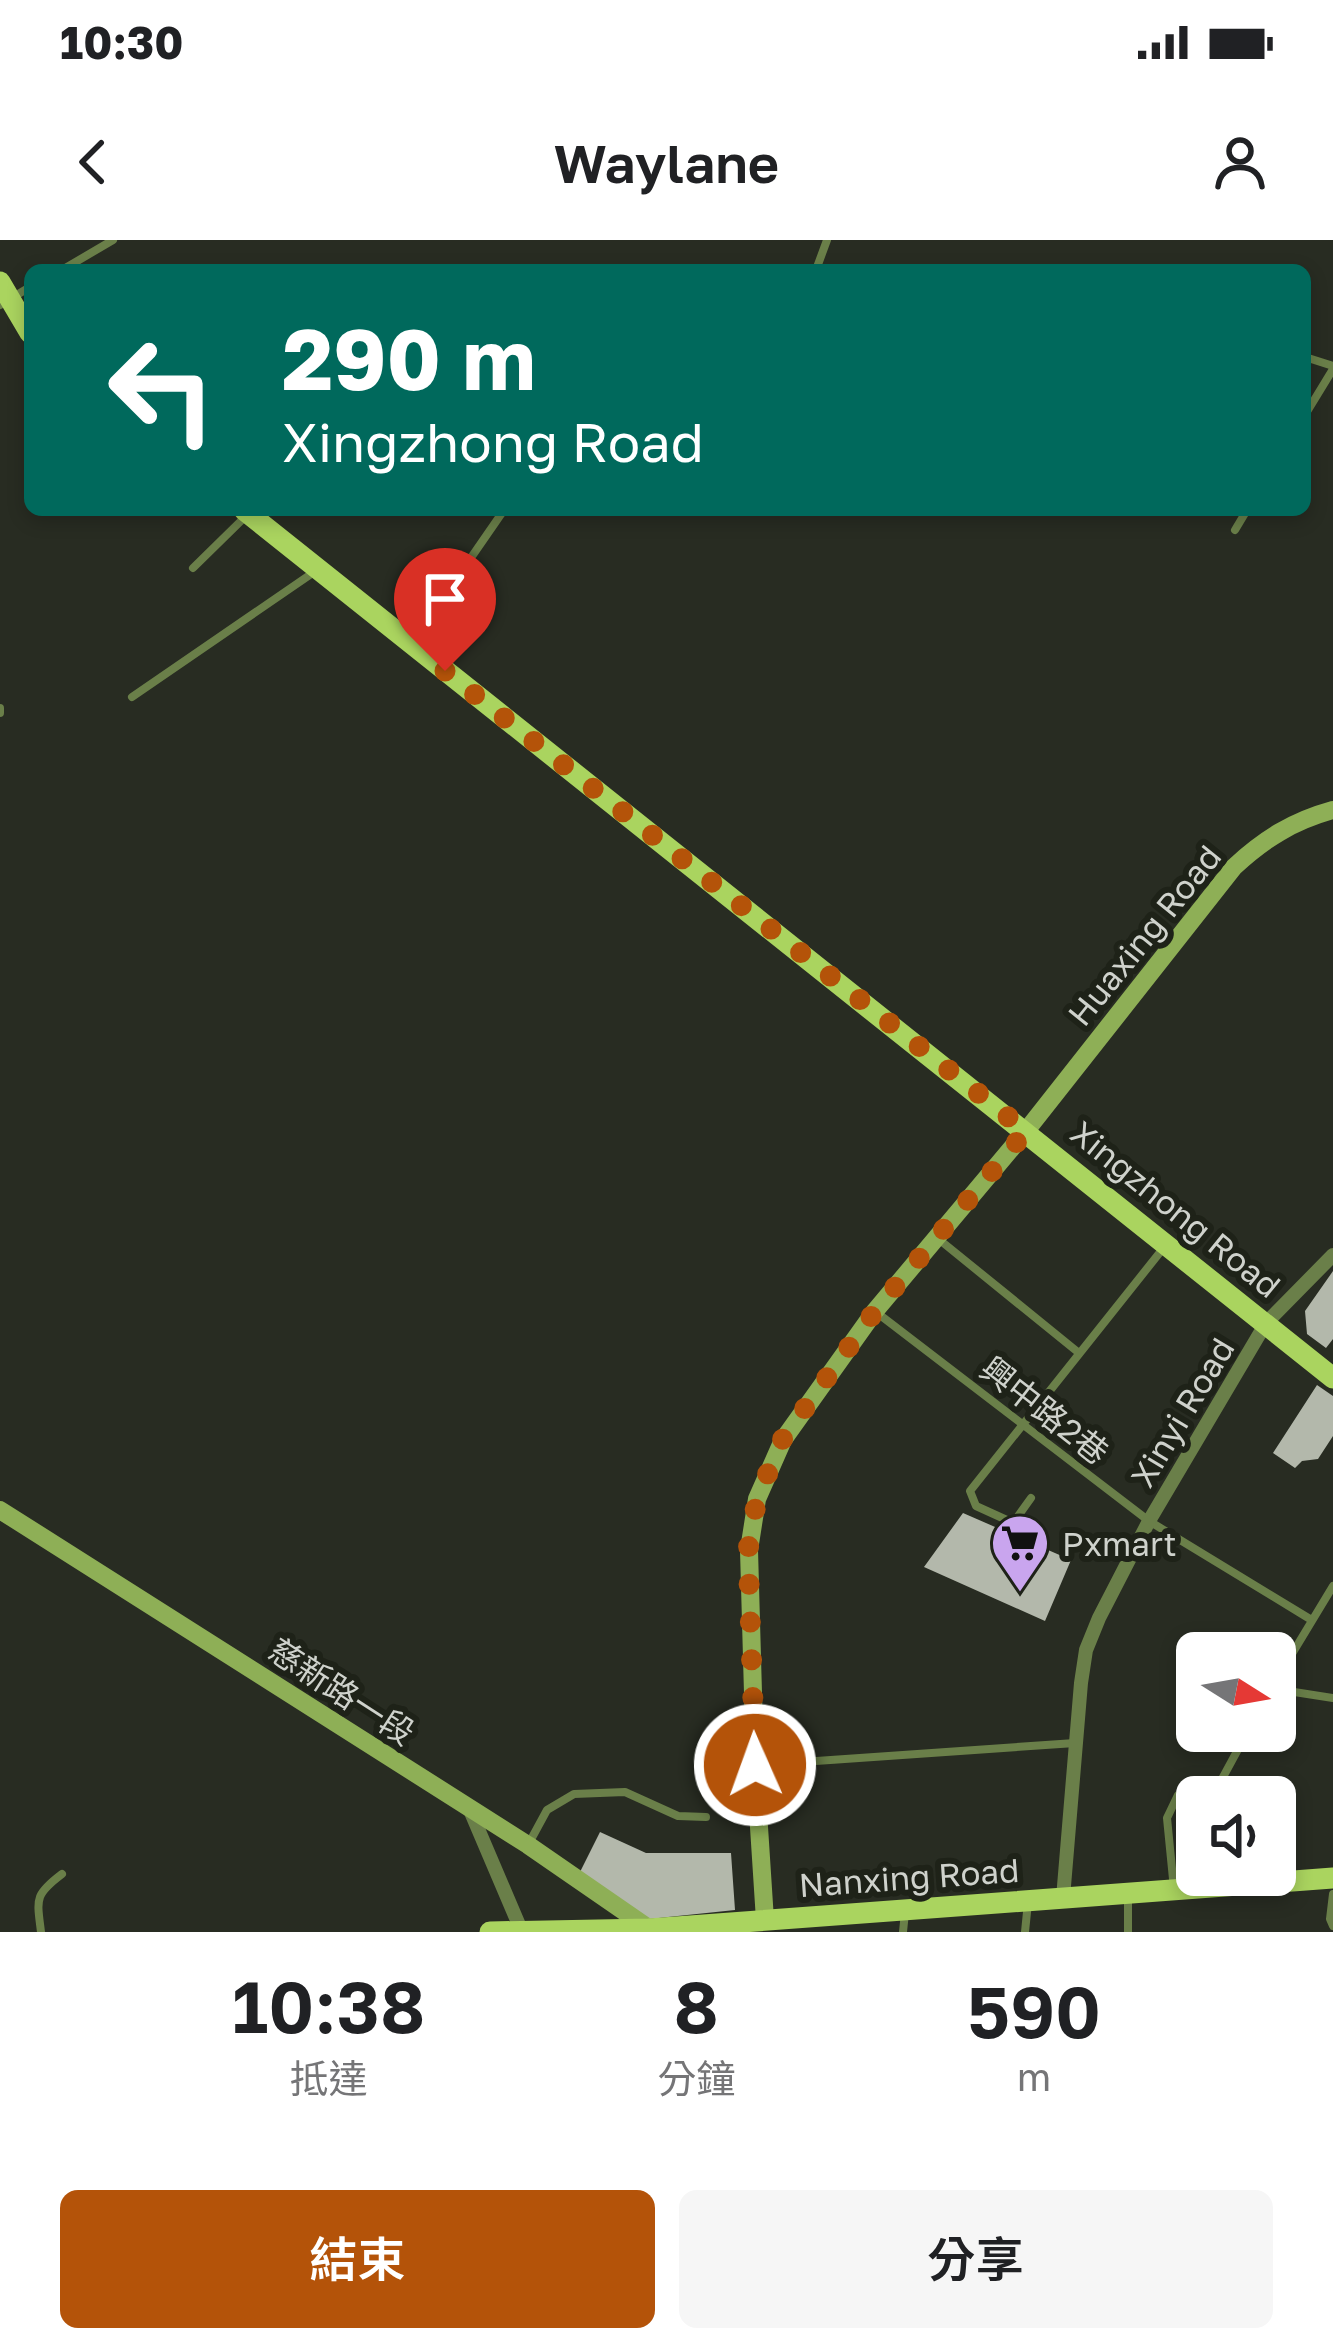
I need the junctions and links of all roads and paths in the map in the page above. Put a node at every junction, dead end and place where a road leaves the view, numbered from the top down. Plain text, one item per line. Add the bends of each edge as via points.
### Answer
1 (112, 240) edge
2 (72, 264) edge
3 (2, 295) edge
4 (24, 326) edge
5 (1333, 367) edge
6 (1311, 405) edge
7 (242, 516) edge
8 (251, 516) edge
9 (500, 516) edge
10 (1243, 516) edge
11 (1235, 530) dead end
12 (193, 568) dead end
13 (318, 569) junction
14 (411, 644) junction
15 (132, 697) dead end
16 (1333, 810) edge
17 (1026, 1131) junction
18 (935, 1236) junction
19 (1166, 1245) junction
20 (1333, 1255) edge
21 (875, 1311) junction
22 (1266, 1323) junction
23 (1079, 1353) junction
24 (1333, 1378) edge
25 (1024, 1422) junction
26 (1031, 1498) dead end
27 (0, 1510) edge
28 (1149, 1521) junction
29 (1333, 1586) edge
30 (1310, 1619) junction
31 (1296, 1646) edge
32 (1296, 1690) edge
33 (1333, 1698) edge
34 (1075, 1743) junction
35 (1237, 1752) edge
36 (755, 1765) junction
37 (470, 1810) junction
38 (706, 1817) dead end
39 (528, 1845) junction
40 (62, 1874) dead end
41 (1333, 1878) edge
42 (1129, 1890) junction
43 (1174, 1890) junction
44 (1333, 1894) edge
45 (1063, 1898) junction
46 (1028, 1901) junction
47 (904, 1921) edge
48 (766, 1926) edge
49 (1333, 1926) edge
50 (521, 1931) edge
51 (650, 1931) edge
52 (41, 1932) edge
53 (490, 1932) edge
54 (1025, 1932) edge
55 (1128, 1932) edge

1 - 2 lane
3 - 4 main road
5 - 6 lane
7 - 12 lane
8 - 13 main road, Xingzhong Road
9 - 14 lane
10 - 11 lane
13 - 14 main road, Xingzhong Road
13 - 15 lane
14 - 17 main road, Xingzhong Road
16 - 17 main road, Huaxing Road via 1265,838 1234,867
17 - 18 main road, Huaxing Road
17 - 19 main road, Xingzhong Road
18 - 21 main road, Huaxing Road
18 - 23 lane
19 - 22 main road, Xingzhong Road
19 - 23 lane
20 - 22 street, Xinyi Road
21 - 25 lane, 興中路2巷
21 - 36 main road, Huaxing Road via 782,1440 757,1499 748,1550
22 - 24 main road, Xingzhong Road
22 - 28 street, Xinyi Road
23 - 25 lane
25 - 26 lane via 970,1491 976,1506 1009,1521
25 - 28 lane, 興中路2巷
27 - 37 main road, 慈新路一段
28 - 30 lane, 興中路2巷
28 - 34 street, Xinyi Road via 1086,1650
29 - 30 lane
30 - 31 lane
32 - 33 lane
34 - 36 lane
34 - 45 street, Xinyi Road
35 - 43 lane via 1216,1790 1178,1795 1167,1818
36 - 48 main road, Huaxing Road
37 - 39 main road, 慈新路一段
37 - 50 street
38 - 39 lane via 678,1816 625,1792 574,1794 547,1810
39 - 51 main road, 慈新路一段
40 - 52 lane via 40,1891
41 - 43 main road, Nanxing Road
42 - 43 main road, Nanxing Road
42 - 45 main road, Nanxing Road
42 - 55 lane
44 - 49 lane
45 - 46 main road, Nanxing Road
46 - 47 main road, Nanxing Road
46 - 54 lane
47 - 48 main road, Nanxing Road
48 - 51 main road, Nanxing Road
50 - 51 main road, Nanxing Road
50 - 53 main road, Nanxing Road

